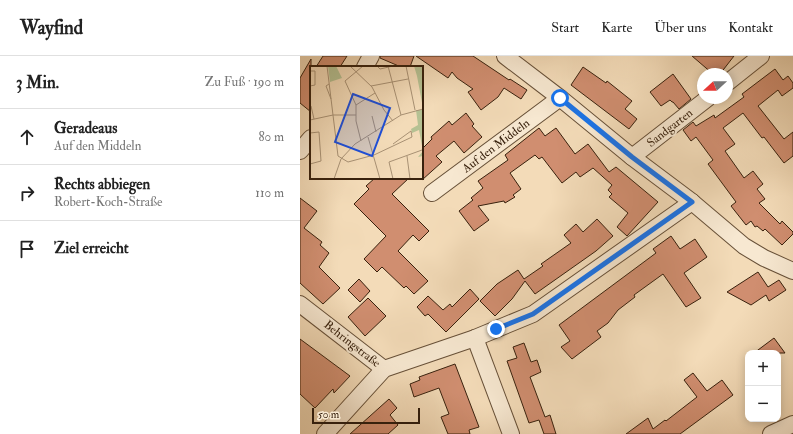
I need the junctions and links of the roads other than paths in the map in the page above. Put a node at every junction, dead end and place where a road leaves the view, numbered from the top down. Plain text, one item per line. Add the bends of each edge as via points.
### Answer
1 (371, 56) edge
2 (505, 56) edge
3 (761, 56) edge
4 (366, 66) edge
5 (733, 78) edge
6 (560, 98) junction
7 (700, 104) edge
8 (310, 139) edge
9 (300, 151) edge
10 (632, 157) junction
11 (432, 193) dead end
12 (692, 202) junction
13 (793, 271) edge
14 (300, 304) edge
15 (475, 338) junction
16 (384, 369) junction
17 (793, 424) edge
18 (325, 434) edge
19 (511, 434) edge
20 (771, 434) edge

1 - 4 street
2 - 6 street
3 - 5 street
6 - 10 street
6 - 11 street, Auf den Middeln
7 - 10 street, Sandgarten
8 - 9 street
10 - 12 street
12 - 13 street via 744,246
12 - 15 street via 533,314
14 - 16 street, Behringstraße
15 - 16 street
15 - 19 street
16 - 18 street
17 - 20 street

